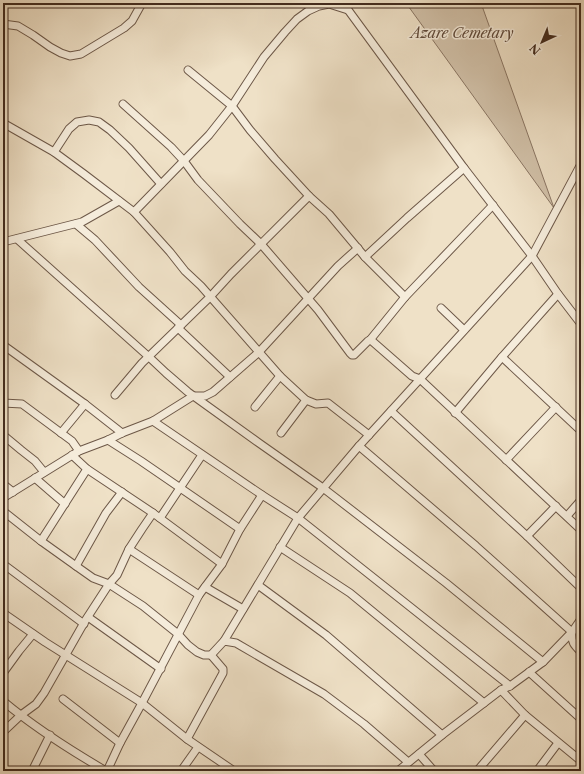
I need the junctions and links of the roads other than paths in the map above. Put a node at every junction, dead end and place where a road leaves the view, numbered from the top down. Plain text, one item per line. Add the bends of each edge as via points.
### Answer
1 (142, 3) edge
2 (343, 3) edge
3 (328, 4) edge
4 (348, 10) junction
5 (3, 24) edge
6 (188, 70) dead end
7 (123, 104) dead end
8 (232, 106) junction
9 (3, 123) edge
10 (54, 152) junction
11 (184, 161) junction
12 (581, 164) edge
13 (464, 168) junction
14 (161, 184) junction
15 (308, 196) junction
16 (119, 201) junction
17 (493, 205) junction
18 (134, 212) junction
19 (76, 224) junction
20 (16, 239) junction
21 (3, 242) edge
22 (261, 244) junction
23 (358, 248) junction
24 (532, 256) junction
25 (365, 257) junction
26 (558, 294) junction
27 (210, 297) junction
28 (405, 297) junction
29 (308, 298) junction
30 (441, 308) dead end
31 (581, 324) edge
32 (179, 326) junction
33 (464, 330) junction
34 (370, 340) junction
35 (3, 345) edge
36 (259, 352) junction
37 (149, 357) junction
38 (502, 357) junction
39 (280, 376) junction
40 (230, 377) junction
41 (420, 379) junction
42 (115, 394) dead end
43 (193, 396) junction
44 (306, 400) junction
45 (3, 403) edge
46 (85, 404) junction
47 (255, 407) dead end
48 (556, 407) junction
49 (391, 411) junction
50 (455, 413) junction
51 (153, 421) junction
52 (581, 430) edge
53 (61, 433) junction
54 (122, 433) junction
55 (281, 433) dead end
56 (3, 435) edge
57 (369, 435) junction
58 (108, 440) junction
59 (359, 446) junction
60 (79, 451) junction
61 (202, 454) junction
62 (72, 455) junction
63 (506, 460) junction
64 (87, 468) junction
65 (44, 472) junction
66 (35, 478) junction
67 (3, 484) edge
68 (180, 488) junction
69 (323, 488) junction
70 (13, 492) junction
71 (122, 492) junction
72 (262, 495) junction
73 (3, 498) edge
74 (581, 500) edge
75 (65, 504) junction
76 (556, 506) junction
77 (3, 511) edge
78 (154, 513) junction
79 (567, 516) junction
80 (160, 518) junction
81 (298, 518) junction
82 (240, 529) junction
83 (581, 530) edge
84 (527, 536) junction
85 (41, 541) junction
86 (280, 547) junction
87 (129, 549) junction
88 (3, 564) edge
89 (222, 564) junction
90 (76, 566) junction
91 (109, 584) junction
92 (258, 585) junction
93 (205, 587) junction
94 (581, 588) edge
95 (199, 595) junction
96 (243, 609) junction
97 (3, 613) edge
98 (88, 617) junction
99 (581, 619) edge
100 (84, 624) junction
101 (576, 630) edge
102 (33, 634) junction
103 (178, 634) junction
104 (224, 641) junction
105 (581, 652) edge
106 (211, 654) junction
107 (66, 655) junction
108 (543, 662) junction
109 (160, 669) junction
110 (529, 672) junction
111 (3, 673) edge
112 (510, 686) junction
113 (501, 690) junction
114 (63, 699) dead end
115 (3, 701) edge
116 (142, 703) junction
117 (484, 703) junction
118 (20, 715) junction
119 (525, 715) junction
120 (581, 719) edge
121 (3, 732) edge
122 (50, 735) junction
123 (442, 735) junction
124 (187, 740) junction
125 (558, 742) junction
126 (120, 743) junction
127 (198, 747) junction
128 (419, 754) junction
129 (581, 761) edge
130 (408, 762) junction
131 (32, 771) edge
132 (107, 771) edge
133 (181, 771) edge
134 (234, 771) edge
135 (398, 771) edge
136 (434, 771) edge
137 (477, 771) edge
138 (537, 771) edge

1 - 5 street via 132,21 124,28 81,54 70,56 50,47 18,26
2 - 4 street
3 - 4 street
3 - 8 street via 308,11 289,28 264,57
4 - 13 street
6 - 8 street
7 - 11 street
8 - 11 street
8 - 15 street
9 - 10 street
10 - 14 street via 68,129 77,122 99,122 129,148
10 - 16 street
11 - 14 street
11 - 22 street via 203,185
12 - 24 street
13 - 17 street
13 - 25 street
14 - 18 street
15 - 22 street
15 - 23 street via 329,214
16 - 18 street
16 - 19 street
17 - 24 street
17 - 28 street
18 - 27 street
19 - 20 street
19 - 32 street via 95,240
20 - 21 street
20 - 37 street
22 - 27 street
22 - 29 street
23 - 25 street
23 - 29 street
24 - 26 street
24 - 33 street
25 - 28 street
26 - 31 street
26 - 38 street
27 - 32 street
27 - 36 street
28 - 34 street
29 - 34 street via 352,355
29 - 36 street
30 - 33 street
32 - 37 street
32 - 40 street
33 - 41 street
34 - 41 street via 412,376
35 - 46 street
36 - 39 street
36 - 40 street
37 - 42 street
37 - 43 street
38 - 48 street
38 - 50 street
39 - 44 street
39 - 47 street
40 - 43 street via 213,392 205,396
41 - 49 street
41 - 50 street
43 - 51 street
43 - 69 street
44 - 55 street
44 - 57 street via 316,404 328,403
45 - 53 street via 22,404
46 - 53 street
46 - 54 street
48 - 52 street
48 - 63 street
49 - 57 street
49 - 84 street
50 - 63 street
51 - 54 street
51 - 61 street
53 - 60 street via 72,441
54 - 58 street
56 - 65 street via 35,461
57 - 59 street
58 - 60 street
58 - 68 street
59 - 69 street
59 - 101 street
60 - 62 street
61 - 68 street
61 - 72 street
62 - 64 street
62 - 65 street
63 - 76 street
64 - 71 street
64 - 75 street
65 - 66 street
66 - 70 street
66 - 75 street
67 - 70 street
68 - 80 street
68 - 82 street
69 - 81 street
69 - 108 street
70 - 73 street
71 - 78 street
71 - 90 street via 106,513
72 - 81 street
72 - 82 street
74 - 79 street
75 - 85 street
76 - 79 street
76 - 84 street
77 - 85 street
78 - 80 street
78 - 87 street
79 - 83 street
80 - 89 street
81 - 86 street
81 - 112 street
82 - 89 street
84 - 94 street
85 - 90 street
86 - 92 street
86 - 117 street via 350,593
87 - 91 street via 117,575
87 - 95 street
88 - 100 street
89 - 93 street
90 - 91 street
91 - 98 street
91 - 103 street via 143,606
92 - 96 street
92 - 123 street via 326,635
93 - 95 street
93 - 96 street
95 - 103 street
96 - 104 street
97 - 102 street
98 - 100 street
98 - 109 street
99 - 101 street
100 - 107 street
101 - 105 street via 572,639
101 - 108 street
102 - 107 street
102 - 111 street
103 - 106 street via 197,652
103 - 109 street
104 - 106 street
104 - 130 street via 236,643 324,694
106 - 124 street via 224,673
107 - 116 street
107 - 118 street via 36,704
108 - 110 street
109 - 116 street
110 - 112 street
110 - 120 street
112 - 113 street
113 - 117 street
113 - 119 street
114 - 126 street
115 - 118 street
116 - 124 street
116 - 126 street
117 - 123 street
118 - 121 street
118 - 122 street
119 - 125 street
119 - 137 street
122 - 131 street
122 - 132 street
123 - 128 street
124 - 127 street
125 - 129 street
125 - 138 street
126 - 132 street
127 - 133 street
127 - 134 street
128 - 130 street
128 - 136 street
130 - 135 street

